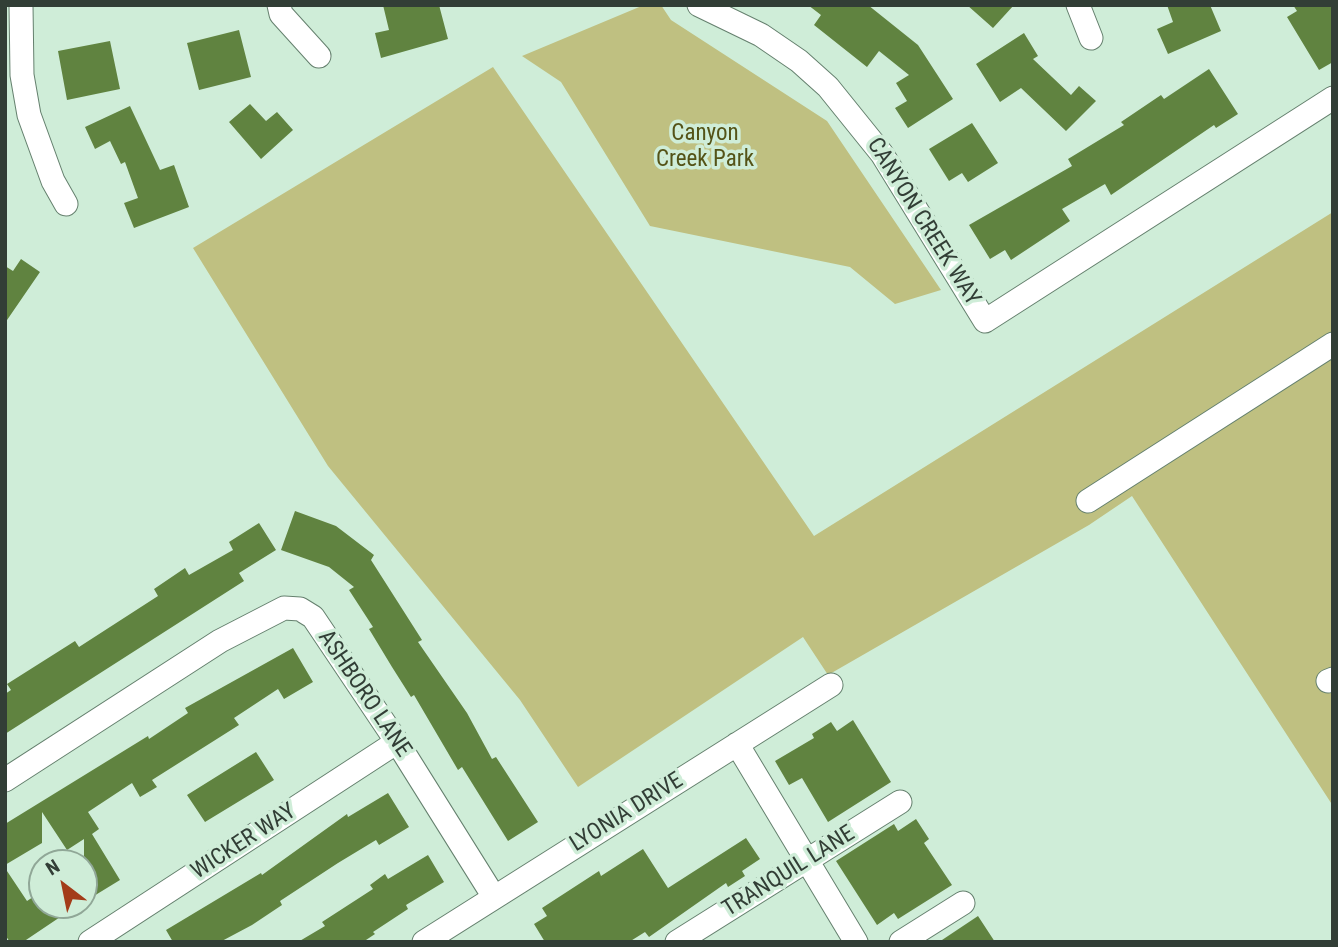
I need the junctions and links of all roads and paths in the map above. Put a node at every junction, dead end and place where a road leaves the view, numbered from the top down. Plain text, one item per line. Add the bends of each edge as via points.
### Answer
1 (20, 5) edge
2 (279, 5) edge
3 (699, 5) edge
4 (1078, 5) edge
5 (1091, 38) dead end
6 (319, 57) dead end
7 (1333, 98) edge
8 (66, 204) dead end
9 (1333, 344) edge
10 (1088, 501) dead end
11 (831, 685) dead end
12 (397, 742) junction
13 (737, 744) junction
14 (5, 780) edge
15 (900, 802) dead end
16 (808, 859) junction
17 (494, 897) junction
18 (963, 903) dead end
19 (90, 942) edge
20 (424, 942) edge
21 (677, 942) edge
22 (856, 942) edge
23 (901, 942) edge

1 - 8 street via 22,75 29,116
2 - 6 street via 281,14
3 - 7 street, CANYON CREEK WAY via 761,35 799,61 844,104 882,154 985,321
4 - 5 street
9 - 10 street
11 - 13 street, LYONIA DRIVE
12 - 14 street, ASHBORO LANE via 313,617 284,608 220,641
12 - 17 street, ASHBORO LANE
12 - 19 street, WICKER WAY
13 - 16 street
13 - 17 street, LYONIA DRIVE
15 - 16 street, TRANQUIL LANE
16 - 21 street, TRANQUIL LANE
16 - 22 street
17 - 20 street, LYONIA DRIVE
18 - 23 street

